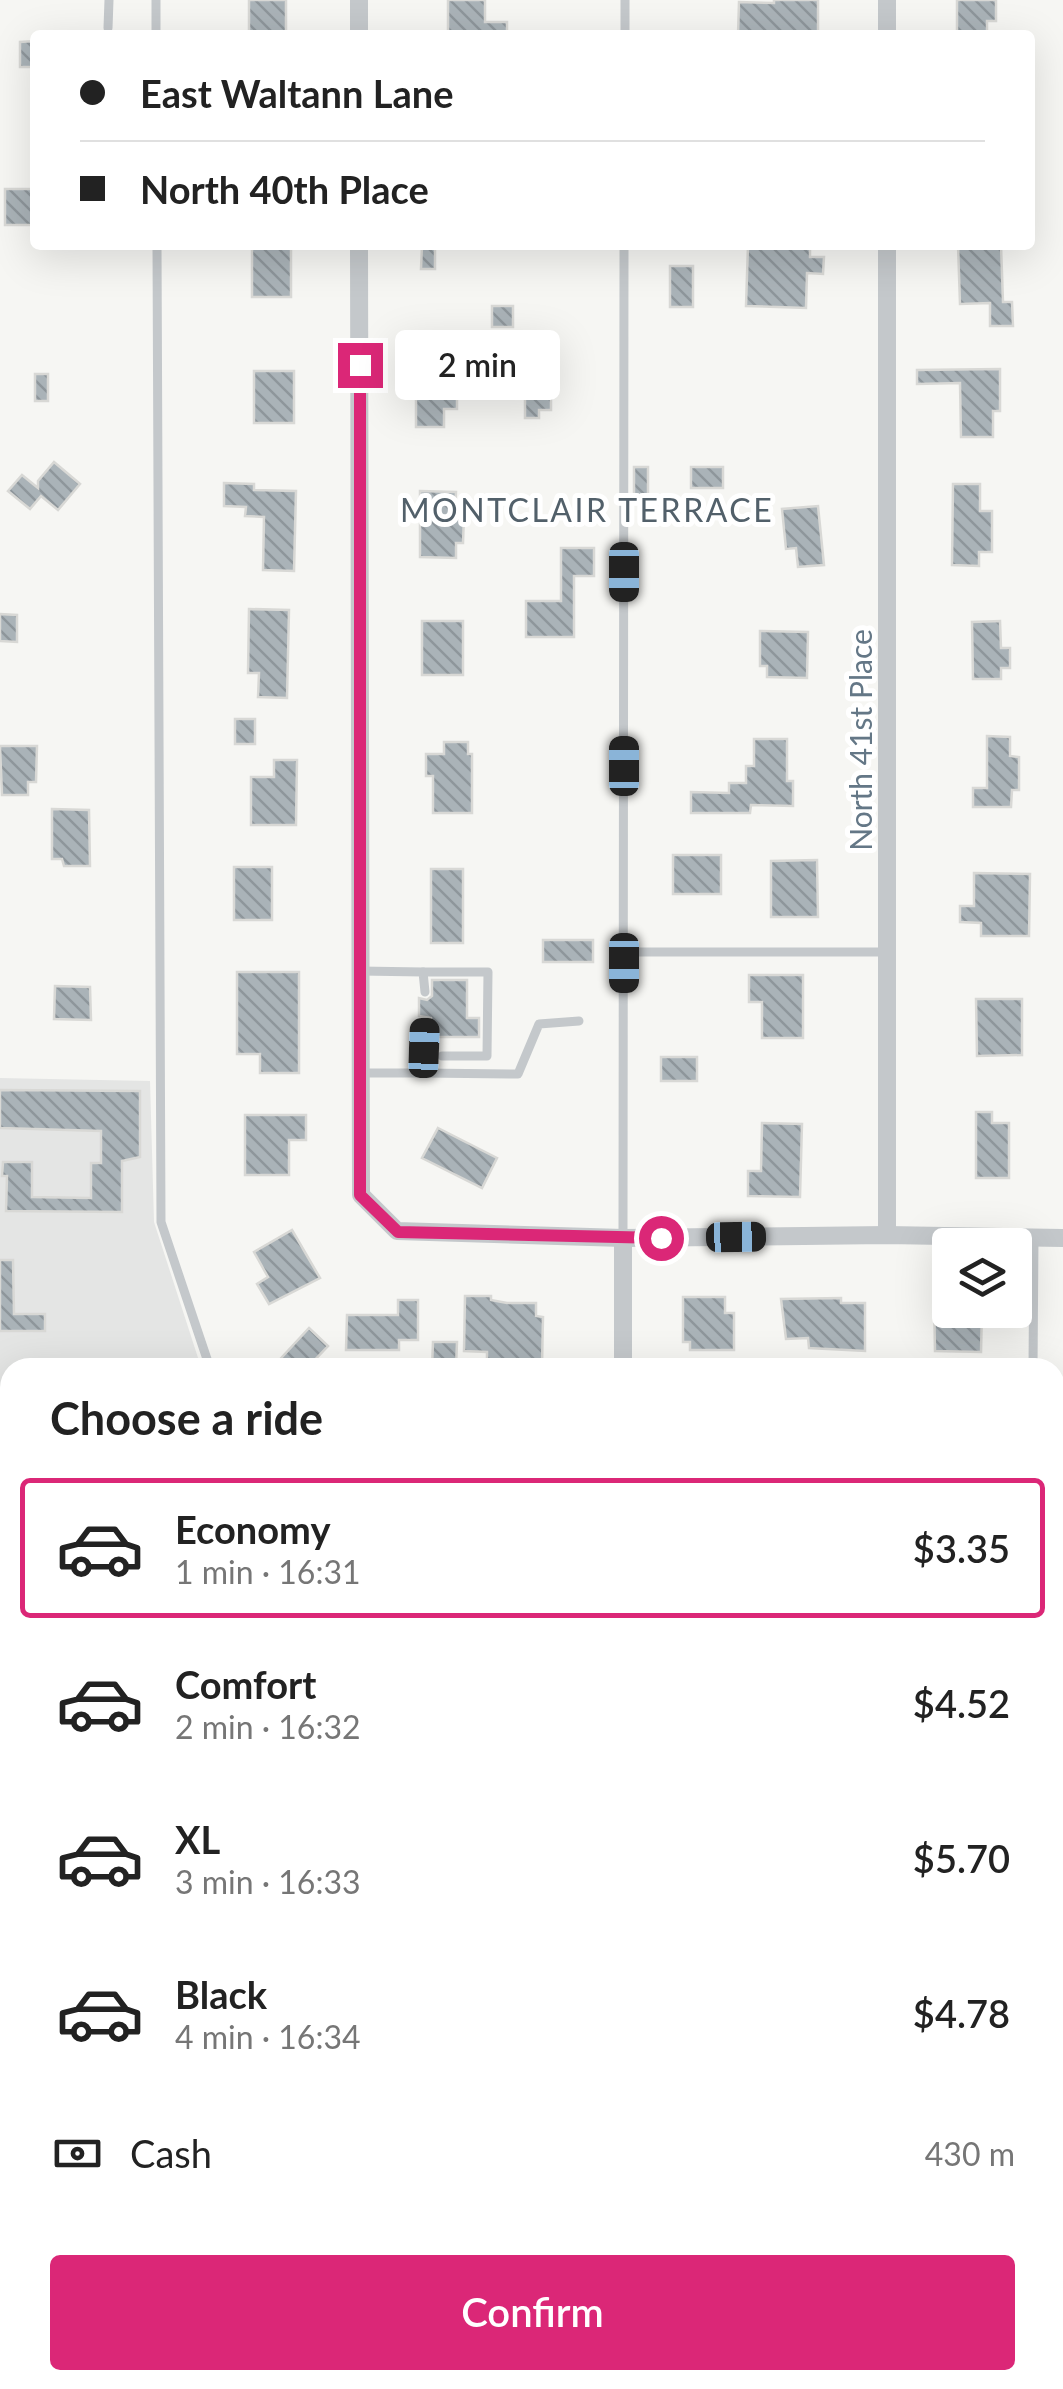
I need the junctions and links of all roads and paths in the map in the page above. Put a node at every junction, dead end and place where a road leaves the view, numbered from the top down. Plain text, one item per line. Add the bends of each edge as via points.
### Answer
1 (108, 0) edge
2 (156, 0) edge
3 (359, 0) edge
4 (624, 0) edge
5 (887, 0) edge
6 (108, 28) dead end
7 (156, 30) edge
8 (359, 30) edge
9 (624, 30) edge
10 (887, 30) edge
11 (157, 250) edge
12 (360, 250) edge
13 (624, 250) edge
14 (887, 250) edge
15 (633, 952) dead end
16 (887, 952) junction
17 (360, 971) junction
18 (424, 972) junction
19 (425, 992) dead end
20 (579, 1021) dead end
21 (424, 1023) dead end
22 (442, 1056) dead end
23 (360, 1072) junction
24 (423, 1073) junction
25 (887, 1235) junction
26 (1034, 1237) junction
27 (623, 1238) junction
28 (1063, 1238) edge
29 (207, 1358) edge
30 (623, 1358) edge
31 (1033, 1358) edge

1 - 6 lane
2 - 7 lane
3 - 8 street
4 - 9 lane
5 - 10 street
11 - 29 lane via 161,1222
12 - 17 street
13 - 27 lane
14 - 16 street, North 41st Place
15 - 16 lane
16 - 25 street, North 41st Place
17 - 18 lane
17 - 23 street
18 - 19 lane
18 - 22 lane via 488,972 487,1056
20 - 24 lane via 538,1024 518,1074
21 - 24 lane
23 - 24 lane
23 - 27 street via 360,1195 398,1232
25 - 26 street
25 - 27 street
26 - 28 street
26 - 31 lane
27 - 30 street

